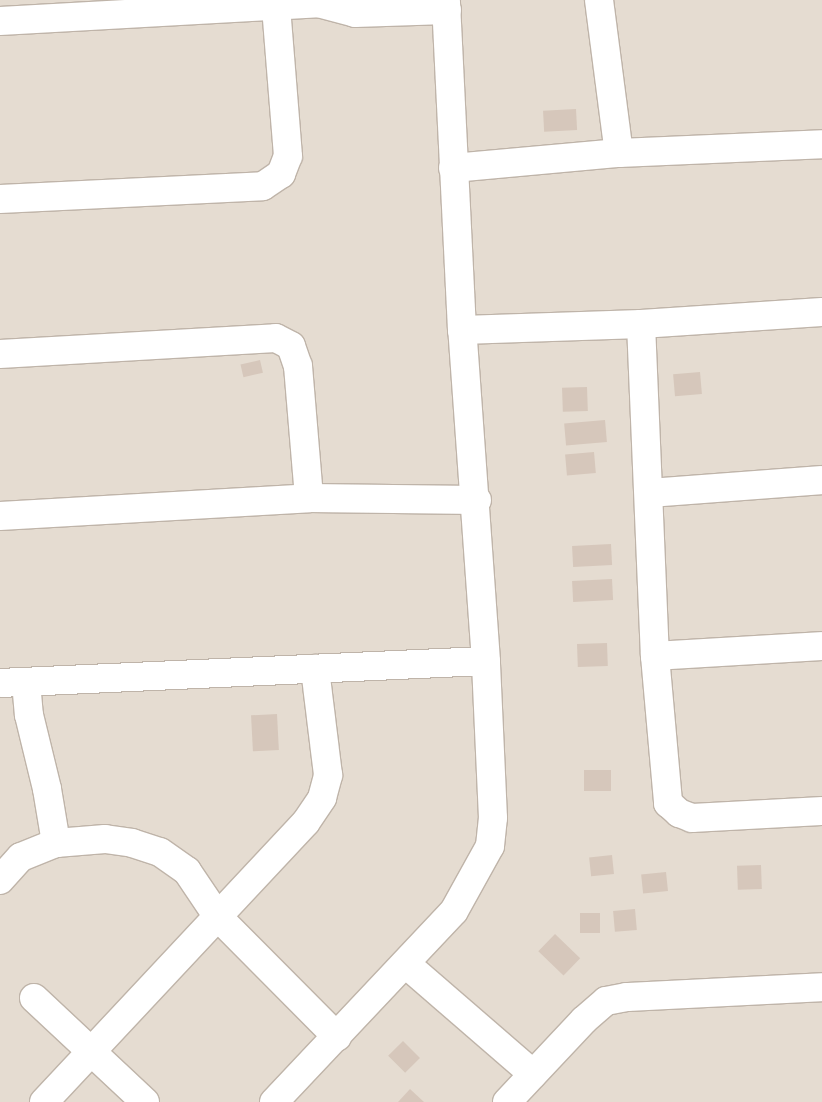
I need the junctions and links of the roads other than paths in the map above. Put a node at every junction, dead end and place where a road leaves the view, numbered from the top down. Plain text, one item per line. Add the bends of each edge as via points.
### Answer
1 (599, 0) edge
2 (446, 5) edge
3 (276, 8) junction
4 (0, 21) edge
5 (822, 144) edge
6 (619, 153) junction
7 (453, 168) junction
8 (0, 199) edge
9 (822, 312) edge
10 (641, 324) junction
11 (462, 330) junction
12 (0, 354) edge
13 (822, 480) edge
14 (650, 493) junction
15 (310, 498) junction
16 (476, 500) junction
17 (0, 516) edge
18 (822, 646) edge
19 (655, 656) junction
20 (486, 661) junction
21 (315, 669) junction
22 (13, 682) edge
23 (822, 811) edge
24 (56, 843) junction
25 (0, 880) edge
26 (218, 917) junction
27 (406, 964) junction
28 (822, 987) edge
29 (34, 998) dead end
30 (337, 1037) junction
31 (92, 1050) junction
32 (533, 1074) junction
33 (44, 1102) edge
34 (145, 1102) edge
35 (274, 1102) edge
36 (507, 1102) edge

1 - 6 street
2 - 3 street via 355,12 318,4
2 - 7 street
3 - 4 street
3 - 8 street via 288,156 280,174 263,186
5 - 6 street
6 - 7 street
7 - 11 street
9 - 10 street
10 - 11 street
10 - 14 street
11 - 16 street
12 - 15 street via 276,338 291,346 298,366
13 - 14 street
14 - 19 street
15 - 16 street
15 - 17 street
16 - 20 street
18 - 19 street
19 - 23 street via 668,803 679,813 692,818
20 - 21 street
20 - 27 street via 493,818 490,846 454,911
21 - 22 street
21 - 26 street via 328,775 322,798 306,822
22 - 24 street via 29,715 47,788
24 - 25 street via 21,857
24 - 26 street via 106,840 132,843 160,852 187,871
26 - 30 street
26 - 31 street
27 - 30 street
27 - 32 street
28 - 32 street via 627,997 606,1001
29 - 31 street
30 - 35 street
31 - 33 street
31 - 34 street
32 - 36 street

